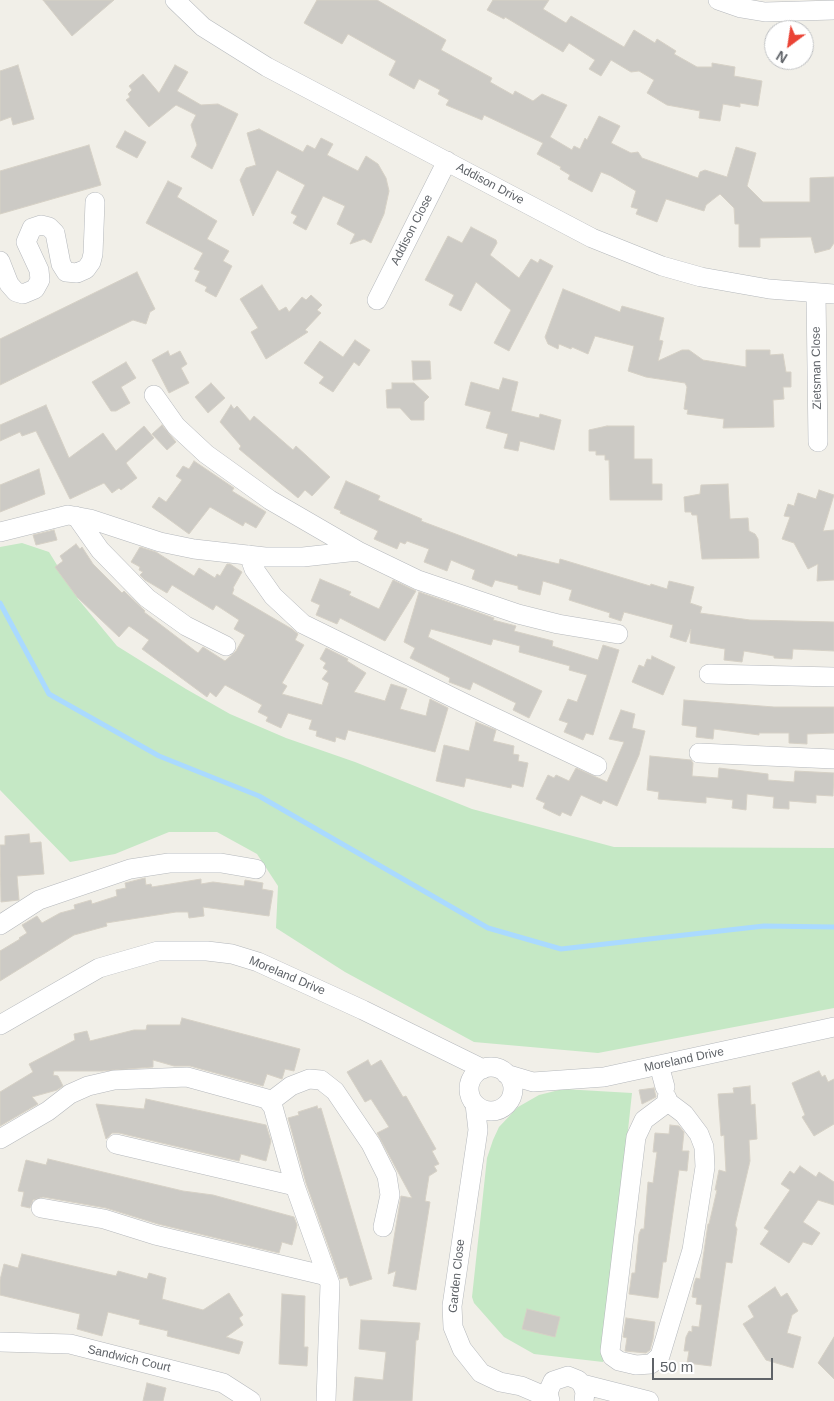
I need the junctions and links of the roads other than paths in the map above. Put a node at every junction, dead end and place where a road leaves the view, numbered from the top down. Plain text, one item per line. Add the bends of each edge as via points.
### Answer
1 (175, 0) edge
2 (718, 0) edge
3 (834, 10) edge
4 (447, 161) junction
5 (95, 202) dead end
6 (0, 261) edge
7 (825, 294) edge
8 (377, 300) dead end
9 (154, 395) dead end
10 (818, 442) dead end
11 (76, 516) junction
12 (0, 532) edge
13 (358, 551) junction
14 (249, 555) junction
15 (618, 634) dead end
16 (226, 646) dead end
17 (709, 674) dead end
18 (834, 677) edge
19 (699, 753) dead end
20 (834, 759) edge
21 (597, 766) dead end
22 (256, 869) dead end
23 (0, 925) edge
24 (0, 1024) edge
25 (834, 1027) edge
26 (660, 1065) junction
27 (506, 1074) junction
28 (477, 1076) junction
29 (532, 1082) junction
30 (667, 1096) junction
31 (511, 1098) junction
32 (270, 1102) junction
33 (475, 1104) junction
34 (493, 1111) junction
35 (478, 1130) junction
36 (0, 1139) edge
37 (116, 1144) dead end
38 (295, 1186) junction
39 (41, 1208) dead end
40 (383, 1227) dead end
41 (327, 1276) junction
42 (0, 1342) edge
43 (550, 1393) edge
44 (583, 1395) edge
45 (251, 1401) edge
46 (326, 1401) edge
47 (649, 1401) edge

1 - 4 street, Addison Drive via 203,27 267,67
2 - 3 street via 765,12
4 - 7 street, Addison Drive via 592,238 654,263 737,284
4 - 8 street, Addison Close
5 - 6 street via 92,258 86,269 76,274 66,272 61,264 55,233 41,225 32,228 26,242 39,270 40,280 35,289 23,294 16,292 9,284
7 - 10 street, Zietsman Close
9 - 13 street via 176,426 206,454 270,500
11 - 12 street via 68,515
11 - 14 street via 194,549
11 - 16 street via 100,550 147,598 186,626
13 - 14 street via 303,557
13 - 15 street via 418,580 510,612
14 - 21 street via 272,596 303,624
17 - 18 street
19 - 20 street
22 - 23 street via 221,863 169,863 130,869 40,900
24 - 28 street, Moreland Drive via 99,968 158,951 207,951 258,962 363,1010 458,1058
25 - 26 street, Moreland Drive
26 - 29 street, Moreland Drive via 577,1081
26 - 30 street
27 - 28 street via 496,1068
27 - 29 street, Moreland Drive
27 - 31 street via 512,1085
28 - 33 street via 470,1094
29 - 31 street
30 - 30 street via 644,1120 636,1137 610,1351 619,1361 636,1365 651,1364 660,1356 692,1250 705,1167 704,1146 699,1134
31 - 34 street via 504,1107
32 - 36 street via 262,1096 187,1077 114,1080 70,1094
32 - 38 street
32 - 40 street via 291,1086 309,1079 321,1080 335,1090 372,1144 388,1176 390,1195
33 - 34 street via 483,1110
33 - 35 street
34 - 35 street
35 - 43 street, Garden Close via 452,1306 453,1327 462,1349 481,1373 500,1382
37 - 38 street
38 - 41 street
39 - 41 street via 104,1219 155,1235
41 - 46 street via 331,1294
42 - 45 street, Sandwich Court via 70,1344 223,1383
43 - 44 street, Garden Close via 568,1376 578,1380
44 - 47 street via 613,1393

